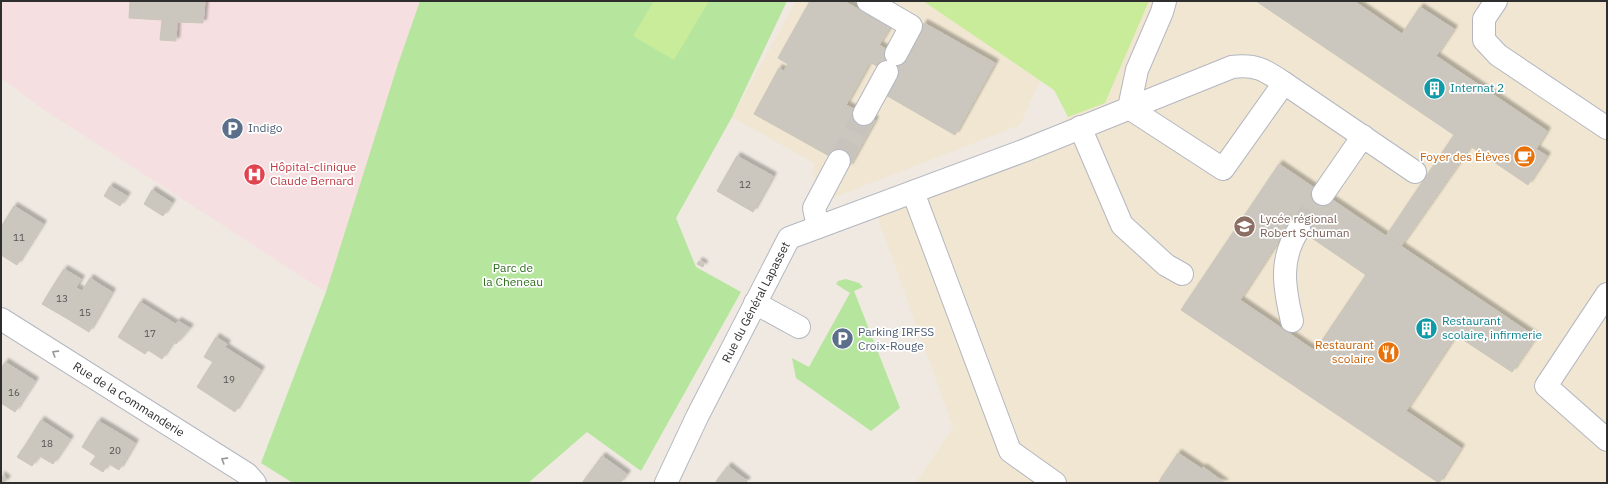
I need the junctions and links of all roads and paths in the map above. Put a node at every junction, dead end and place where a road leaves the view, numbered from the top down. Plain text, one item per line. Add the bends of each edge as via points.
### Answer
1 (868, 1) edge
2 (1165, 1) edge
3 (1496, 1) edge
4 (1284, 83) junction
5 (1129, 108) junction
6 (864, 114) tunnel mouth
7 (1080, 127) junction
8 (1607, 128) edge
9 (1363, 136) junction
10 (839, 161) tunnel mouth
11 (1415, 172) dead end
12 (913, 192) junction
13 (1323, 194) tunnel mouth
14 (818, 227) junction
15 (1299, 229) tunnel mouth
16 (1182, 274) dead end
17 (1607, 294) edge
18 (754, 303) junction
19 (1, 319) edge
20 (1292, 321) dead end
21 (798, 327) dead end
22 (1607, 440) edge
23 (255, 483) edge
24 (666, 483) edge
25 (1055, 483) edge

1 - 6 street via 911,26
2 - 5 street via 1137,70
3 - 8 street via 1484,19 1484,40 1498,55
4 - 5 street, Rue du Général Lapasset via 1265,70 1246,65 1232,67
4 - 5 street via 1223,169
4 - 9 street, Rue du Général Lapasset
5 - 7 street, Rue du Général Lapasset
7 - 12 street, Rue du Général Lapasset
7 - 16 street via 1122,225 1166,265
9 - 11 street, Rue du Général Lapasset
9 - 13 street
10 - 14 street via 814,208
12 - 14 street, Rue du Général Lapasset
12 - 25 street via 1010,451
14 - 18 street, Rue du Général Lapasset via 789,238
15 - 20 street via 1291,241 1285,263 1285,291
17 - 22 street via 1546,386
18 - 21 street
18 - 24 street, Rue du Général Lapasset
23 -> 19 street, Rue de la Commanderie via 247,474

